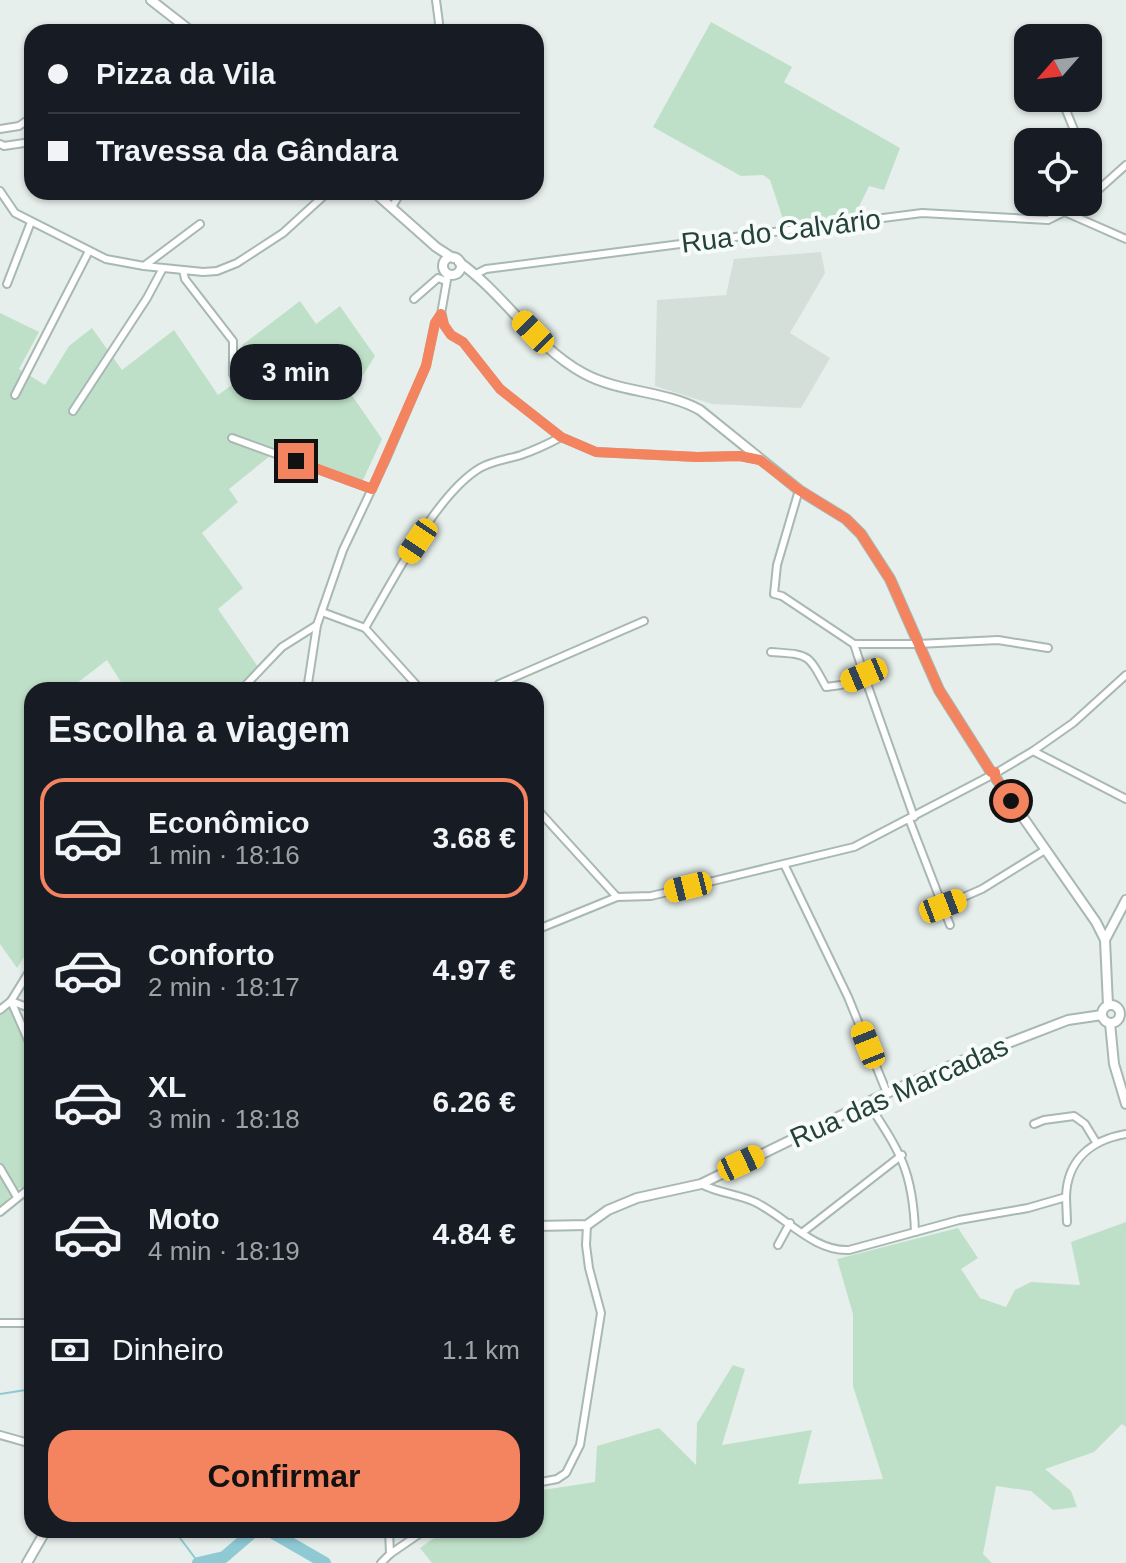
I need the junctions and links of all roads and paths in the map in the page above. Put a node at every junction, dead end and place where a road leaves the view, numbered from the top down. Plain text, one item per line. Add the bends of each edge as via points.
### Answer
1 (151, 0) edge
2 (436, 0) edge
3 (182, 24) edge
4 (437, 24) edge
5 (24, 123) edge
6 (0, 129) edge
7 (24, 143) dead end
8 (0, 144) edge
9 (1126, 165) edge
10 (1102, 187) edge
11 (1, 196) edge
12 (319, 200) edge
13 (384, 200) edge
14 (396, 200) edge
15 (392, 207) junction
16 (1058, 216) edge
17 (1073, 216) edge
18 (31, 222) junction
19 (200, 224) dead end
20 (1126, 239) edge
21 (89, 251) junction
22 (452, 261) junction
23 (144, 266) junction
24 (163, 268) junction
25 (183, 270) junction
26 (476, 274) junction
27 (451, 276) junction
28 (7, 284) dead end
29 (414, 299) dead end
30 (441, 314) junction
31 (236, 381) dead end
32 (15, 395) dead end
33 (73, 411) dead end
34 (561, 437) junction
35 (232, 438) dead end
36 (760, 460) junction
37 (372, 489) junction
38 (799, 490) junction
39 (322, 612) junction
40 (644, 621) dead end
41 (317, 625) junction
42 (365, 628) junction
43 (854, 644) junction
44 (918, 644) junction
45 (1048, 648) dead end
46 (771, 652) dead end
47 (864, 675) junction
48 (1126, 675) edge
49 (249, 682) edge
50 (308, 682) edge
51 (414, 682) edge
52 (504, 682) edge
53 (1033, 751) junction
54 (993, 774) junction
55 (1126, 799) edge
56 (544, 817) edge
57 (912, 818) junction
58 (1045, 850) junction
59 (784, 864) junction
60 (617, 897) junction
61 (1126, 900) edge
62 (943, 906) junction
63 (1096, 922) junction
64 (950, 925) dead end
65 (1112, 925) junction
66 (544, 927) edge
67 (1105, 940) junction
68 (24, 980) edge
69 (11, 1001) junction
70 (1108, 1005) junction
71 (24, 1006) edge
72 (1122, 1009) edge
73 (0, 1010) edge
74 (1102, 1015) junction
75 (1110, 1023) junction
76 (24, 1031) edge
77 (887, 1093) junction
78 (868, 1103) junction
79 (1126, 1104) edge
80 (1034, 1124) dead end
81 (1126, 1134) edge
82 (1096, 1142) junction
83 (902, 1155) junction
84 (0, 1168) edge
85 (701, 1184) junction
86 (24, 1193) edge
87 (17, 1197) junction
88 (1066, 1197) junction
89 (0, 1212) edge
90 (1067, 1222) dead end
91 (790, 1223) junction
92 (587, 1225) junction
93 (544, 1226) edge
94 (803, 1232) junction
95 (915, 1232) junction
96 (778, 1245) dead end
97 (0, 1323) edge
98 (24, 1323) edge
99 (0, 1435) edge
100 (24, 1442) edge
101 (544, 1481) edge
102 (41, 1538) edge
103 (389, 1538) edge
104 (413, 1538) edge
105 (390, 1554) junction
106 (27, 1563) edge
107 (381, 1563) edge

1 - 3 street
2 - 4 street
5 - 6 street
7 - 8 street
9 - 10 street, Rua do Calvário
11 - 18 street
12 - 25 street via 283,233 237,263 217,271
13 - 15 street
14 - 15 street
15 - 22 street
16 - 26 street, Rua do Calvário via 1048,220 922,213
17 - 20 street
18 - 21 street
18 - 28 street
19 - 23 street
21 - 23 street
21 - 32 street
22 - 26 street
22 - 27 street via 444,271
22 - 27 street via 461,269
23 - 24 street
24 - 25 street
24 - 33 street
25 - 31 street via 233,341
26 - 27 street
26 - 36 street via 575,368 599,380 688,404
27 - 29 street via 438,278
27 - 30 street
30 - 34 street via 451,335 463,342 500,389
30 - 37 street via 426,366
34 - 36 street via 596,452
34 - 42 street via 485,465 458,486
35 - 37 street
36 - 38 street
37 - 39 street
38 - 43 street via 774,594
38 - 44 street via 861,534 890,579
39 - 41 street
39 - 42 street
40 - 52 street
41 - 49 street via 282,647
41 - 50 street
42 - 51 street
43 - 44 street
43 - 47 street
44 - 45 street via 998,640
44 - 54 street via 939,690
46 - 47 street via 806,655 826,687
47 - 57 street
48 - 53 street
53 - 54 street
53 - 55 street
54 - 57 street
54 - 58 street
56 - 60 street
57 - 59 street via 854,847
57 - 62 street
58 - 62 street
58 - 63 street
59 - 60 street via 651,896
59 - 77 street
60 - 66 street
61 - 65 street
62 - 64 street
63 - 65 street
63 - 67 street
65 - 67 street
67 - 70 street
68 - 69 street
69 - 71 street
69 - 73 street
69 - 76 street
70 - 72 street
70 - 74 street
72 - 75 street
74 - 75 street
74 - 77 street, Rua das Marcadas via 1043,1029
75 - 79 street via 1114,1064
77 - 78 street, Rua das Marcadas
78 - 83 street
78 - 85 street, Rua das Marcadas
80 - 82 street via 1074,1116
81 - 82 street
82 - 88 street via 1070,1173
83 - 94 street
83 - 95 street
84 - 87 street
85 - 91 street via 757,1203
85 - 92 street, Rua das Marcadas via 637,1198
86 - 87 street
87 - 89 street
88 - 90 street
88 - 95 street
91 - 94 street
91 - 96 street
92 - 93 street
92 - 101 street via 589,1268 601,1313 580,1445 566,1473
94 - 95 street via 838,1251
97 - 98 street
99 - 100 street
102 - 106 street
103 - 105 street
104 - 105 street
105 - 107 street

